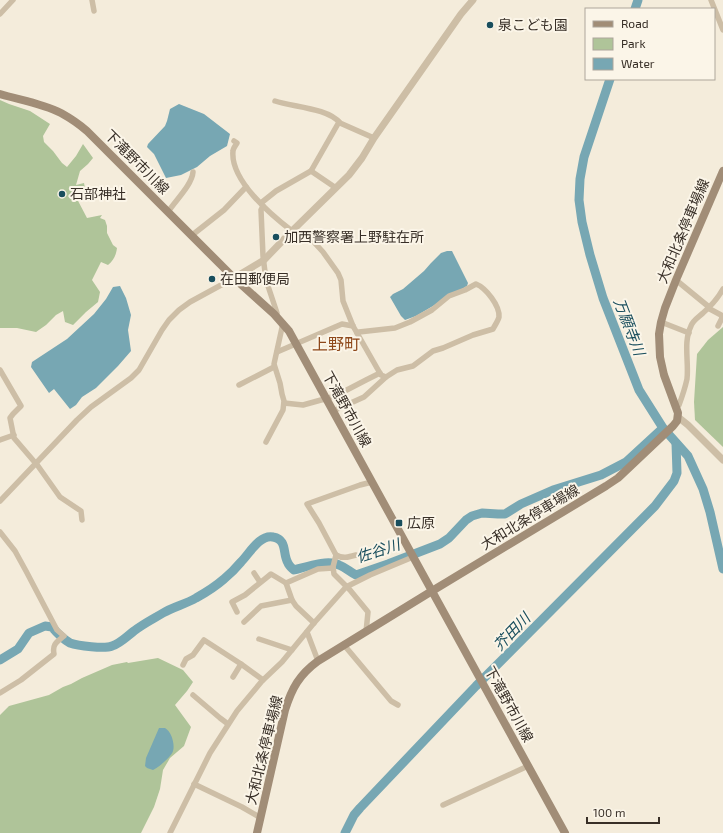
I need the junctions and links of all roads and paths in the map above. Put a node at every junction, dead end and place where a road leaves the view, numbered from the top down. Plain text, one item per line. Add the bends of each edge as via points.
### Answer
1 (13, 0) edge
2 (92, 0) edge
3 (474, 0) edge
4 (715, 10) edge
5 (94, 11) dead end
6 (0, 14) edge
7 (723, 30) edge
8 (0, 94) edge
9 (275, 101) dead end
10 (340, 122) junction
11 (374, 138) junction
12 (234, 141) dead end
13 (311, 171) junction
14 (723, 171) edge
15 (193, 172) dead end
16 (246, 187) junction
17 (336, 188) junction
18 (262, 205) junction
19 (168, 212) junction
20 (293, 230) junction
21 (191, 236) junction
22 (264, 260) junction
23 (234, 278) junction
24 (676, 280) junction
25 (723, 289) edge
26 (708, 308) junction
27 (274, 314) junction
28 (661, 322) junction
29 (283, 324) junction
30 (353, 326) junction
31 (718, 326) dead end
32 (357, 333) junction
33 (689, 333) junction
34 (296, 344) junction
35 (277, 352) junction
36 (274, 367) junction
37 (0, 370) edge
38 (380, 374) junction
39 (386, 377) junction
40 (239, 385) dead end
41 (326, 399) junction
42 (284, 403) junction
43 (333, 411) junction
44 (677, 412) junction
45 (14, 436) junction
46 (0, 440) edge
47 (266, 442) dead end
48 (723, 460) edge
49 (35, 464) junction
50 (372, 482) junction
51 (0, 501) edge
52 (82, 520) dead end
53 (0, 532) edge
54 (336, 555) junction
55 (356, 555) dead end
56 (412, 555) junction
57 (333, 568) junction
58 (254, 573) dead end
59 (260, 582) junction
60 (286, 583) junction
61 (346, 587) junction
62 (432, 591) junction
63 (292, 600) junction
64 (237, 612) dead end
65 (244, 622) dead end
66 (314, 623) junction
67 (307, 632) junction
68 (366, 632) junction
69 (259, 639) dead end
70 (344, 645) junction
71 (292, 650) junction
72 (318, 661) junction
73 (241, 664) junction
74 (183, 665) dead end
75 (233, 677) dead end
76 (263, 680) junction
77 (0, 693) edge
78 (192, 695) dead end
79 (398, 705) dead end
80 (228, 724) junction
81 (528, 766) junction
82 (194, 784) junction
83 (443, 805) dead end
84 (261, 818) junction
85 (170, 833) edge
86 (257, 833) edge
87 (565, 833) edge

1 - 6 street
2 - 5 street
3 - 11 street via 461,14
4 - 7 street
8 - 19 main road, 下滝野市川線 via 45,107 76,122
9 - 10 street via 313,109
10 - 11 street
10 - 13 street
11 - 17 street via 362,158
12 - 16 street via 237,143 233,150 234,161
13 - 17 street
13 - 18 street via 276,191
14 - 24 main road, 大和北条停車場線
15 - 19 street via 188,185
16 - 18 street
16 - 21 street via 224,210
17 - 20 street
18 - 20 street
18 - 22 street
19 - 21 main road, 下滝野市川線
20 - 22 street
20 - 30 street via 312,240 338,273 342,284 343,301
21 - 23 main road, 下滝野市川線
22 - 23 street
22 - 27 street via 266,280 277,313
23 - 27 main road, 下滝野市川線
23 - 49 street via 179,310 162,330 140,370 91,407
24 - 26 street
24 - 28 main road, 大和北条停車場線
25 - 26 street
26 - 31 street via 721,316
26 - 33 street via 694,321
27 - 29 main road, 下滝野市川線
28 - 33 street
28 - 44 main road, 大和北条停車場線 via 660,357
29 - 34 main road, 下滝野市川線
29 - 35 street
30 - 32 street
30 - 34 street via 342,324
32 - 38 street
32 - 39 street via 395,328 410,322 432,310 449,296 476,284 491,297 499,318 493,329 433,351 413,366
33 - 44 street via 687,380
34 - 35 street
34 - 41 main road, 下滝野市川線
35 - 36 street
36 - 40 street
36 - 42 street
37 - 45 street via 22,406 10,418
38 - 39 street
38 - 41 street
39 - 43 street via 364,397
41 - 42 street via 303,405
41 - 43 main road, 下滝野市川線
42 - 47 street via 283,410
43 - 50 main road, 下滝野市川線
44 - 48 street
44 - 62 main road, 大和北条停車場線 via 677,421 670,430 618,478
45 - 46 street
45 - 49 street
49 - 51 street
49 - 52 street via 60,497 81,511
50 - 54 street via 307,504
50 - 56 main road, 下滝野市川線
53 - 77 street via 15,551 57,630 64,636 54,644 54,654
54 - 55 street
54 - 57 street
56 - 61 street
56 - 62 main road, 下滝野市川線
57 - 60 street via 318,569
57 - 61 street via 334,574
58 - 59 street
59 - 60 street via 271,574
59 - 64 street via 232,602
60 - 63 street
61 - 66 street
61 - 68 street via 368,612
62 - 68 main road, 大和北条停車場線
62 - 81 main road, 下滝野市川線
63 - 65 street via 262,606
63 - 66 street
66 - 67 street
67 - 71 street
67 - 72 street
68 - 70 main road, 大和北条停車場線
69 - 71 street
70 - 72 main road, 大和北条停車場線
70 - 79 street via 391,701
71 - 76 street
72 - 84 main road, 大和北条停車場線 via 298,680 290,694
73 - 74 street via 204,640
73 - 75 street
73 - 76 street
76 - 80 street
78 - 80 street
80 - 82 street
81 - 83 street
81 - 87 main road, 下滝野市川線
82 - 84 street
82 - 85 street
84 - 86 main road, 大和北条停車場線

